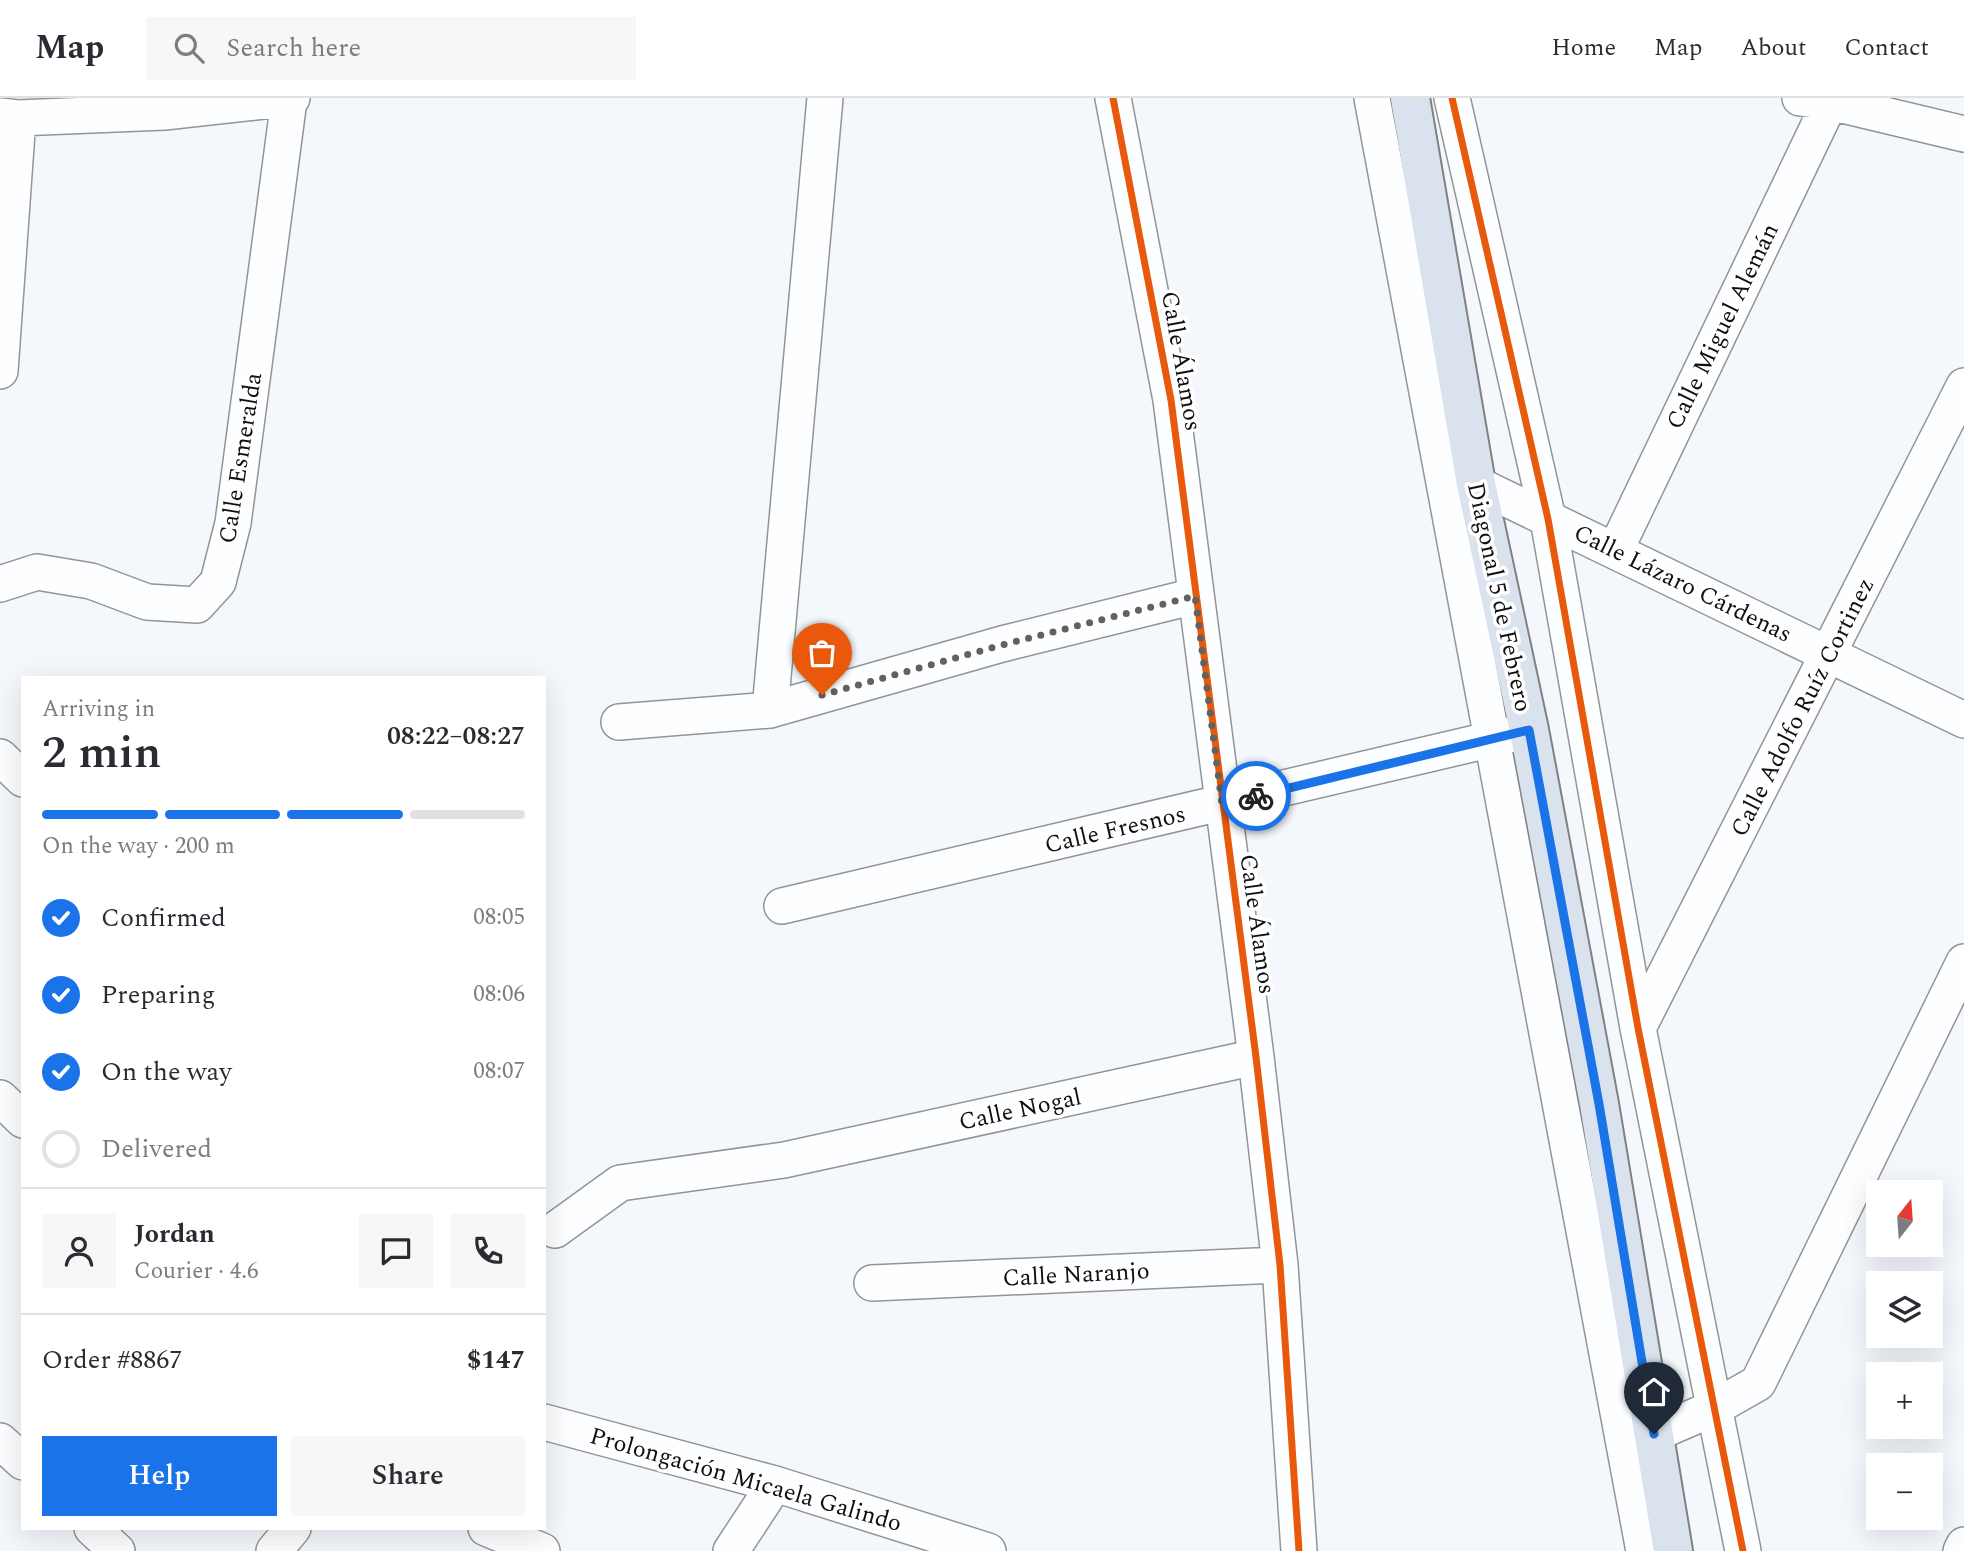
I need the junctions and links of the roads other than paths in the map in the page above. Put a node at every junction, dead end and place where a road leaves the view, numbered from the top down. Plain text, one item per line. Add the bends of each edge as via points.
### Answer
1 (825, 98) edge
2 (1114, 98) edge
3 (1372, 98) edge
4 (1410, 98) edge
5 (1452, 98) edge
6 (291, 99) edge
7 (1815, 100) edge
8 (9, 117) edge
9 (1964, 134) edge
10 (0, 371) edge
11 (1964, 386) edge
12 (1476, 484) junction
13 (1548, 519) junction
14 (1615, 551) junction
15 (0, 584) edge
16 (1195, 596) junction
17 (1830, 653) junction
18 (770, 710) junction
19 (1964, 720) edge
20 (619, 722) dead end
21 (1511, 735) junction
22 (0, 757) edge
23 (21, 777) edge
24 (1222, 804) junction
25 (782, 906) dead end
26 (1964, 962) edge
27 (1638, 1028) junction
28 (1256, 1057) junction
29 (0, 1098) edge
30 (21, 1118) edge
31 (555, 1230) dead end
32 (1280, 1265) junction
33 (872, 1283) dead end
34 (1714, 1408) junction
35 (546, 1423) edge
36 (1654, 1434) junction
37 (775, 1484) junction
38 (94, 1530) edge
39 (291, 1530) edge
40 (491, 1530) edge
41 (1964, 1545) edge
42 (117, 1551) edge
43 (274, 1551) edge
44 (542, 1551) edge
45 (731, 1551) edge
46 (988, 1551) edge
47 (1299, 1551) edge
48 (1644, 1551) edge
49 (1673, 1551) edge
50 (1743, 1551) edge
51 (1961, 1551) edge

1 - 18 street
2 - 16 street, Calle Álamos via 1171,400
3 - 21 street
4 - 12 main road, Diagonal 5 de Febrero
5 - 13 street
6 - 8 street via 164,112
6 - 15 street, Calle Esmeralda via 233,523 218,582 197,605 147,601 91,581 37,572
7 - 9 street
7 - 14 street, Calle Miguel Alemán
8 - 10 street
11 - 17 street, Calle Adolfo Ruíz Cortinez
12 - 13 street, Calle Lázaro Cárdenas
12 - 21 main road, Diagonal 5 de Febrero
13 - 14 street, Calle Lázaro Cárdenas
13 - 27 street
14 - 17 street, Calle Lázaro Cárdenas
16 - 18 street
16 - 24 street, Calle Álamos
17 - 19 street, Calle Lázaro Cárdenas
17 - 27 street, Calle Adolfo Ruíz Cortinez
18 - 20 street
21 - 24 street, Calle Fresnos
21 - 36 main road, Diagonal 5 de Febrero via 1599,1104
21 - 48 street
22 - 23 street
24 - 25 street, Calle Fresnos
24 - 28 street, Calle Álamos
26 - 34 street via 1758,1383
27 - 34 street
28 - 31 street, Calle Nogal via 784,1160 620,1183
28 - 32 street, Calle Álamos
29 - 30 street
32 - 33 street, Calle Naranjo
32 - 47 street, Calle Álamos
34 - 36 street
34 - 50 street
35 - 37 street, Prolongación Micaela Galindo
36 - 49 main road, Diagonal 5 de Febrero
37 - 45 street
37 - 46 street, Prolongación Micaela Galindo
38 - 42 street
39 - 43 street
40 - 44 street
41 - 51 street

